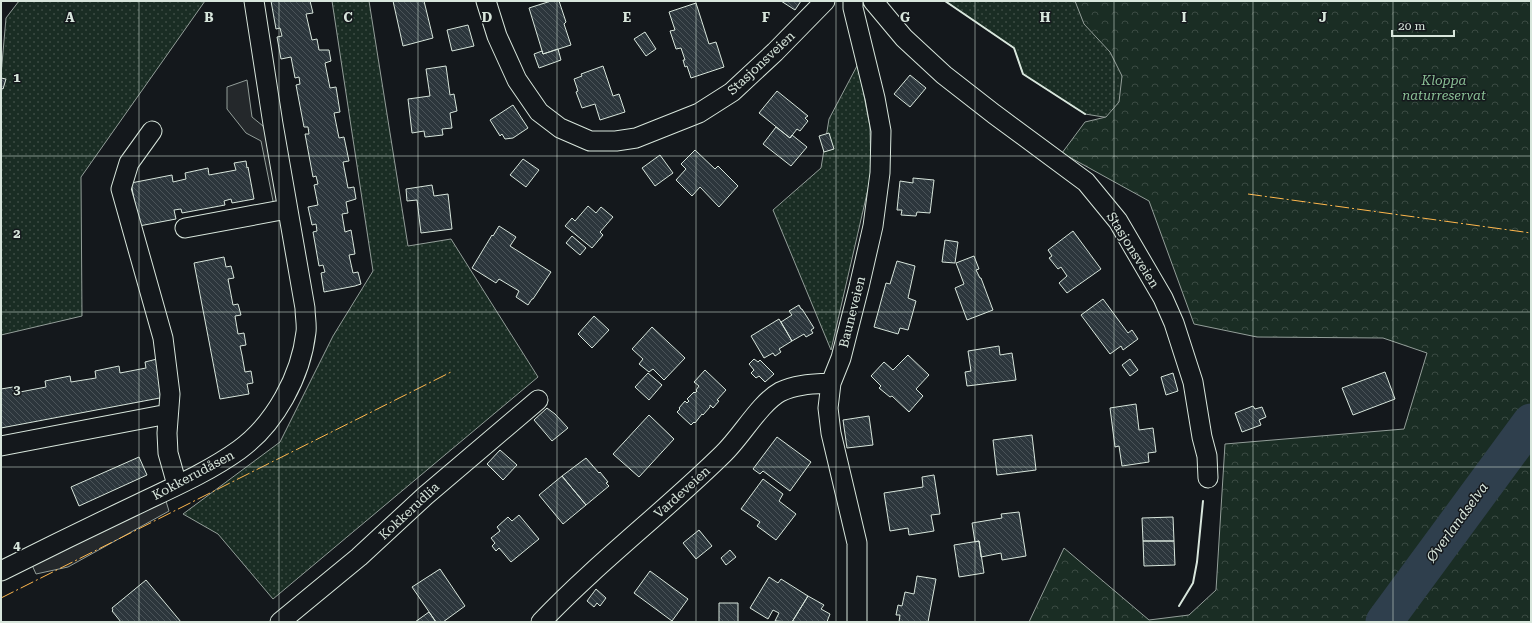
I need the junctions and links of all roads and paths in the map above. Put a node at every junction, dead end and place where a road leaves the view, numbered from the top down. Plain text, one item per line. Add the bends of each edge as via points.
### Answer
1 (254, 1) edge
2 (486, 1) edge
3 (825, 1) edge
4 (853, 1) edge
5 (872, 1) edge
6 (152, 131) dead end
7 (287, 209) junction
8 (185, 228) dead end
9 (831, 383) junction
10 (538, 400) dead end
11 (168, 414) junction
12 (1, 446) edge
13 (1208, 478) dead end
14 (177, 485) junction
15 (1, 571) edge
16 (280, 622) edge
17 (541, 622) edge
18 (857, 622) edge

1 - 7 street, Kokkerudåsen
2 - 3 street, Stasjonsveien via 497,36 517,80 538,112 560,128 590,141 616,141 636,138 699,113 732,92
4 - 9 street, Bauneveien via 880,124 880,173 873,226 859,287 841,358
5 - 13 street, Stasjonsveien via 904,38 944,75 1086,182 1118,221 1163,298 1174,322 1194,382 1207,456
6 - 11 street via 129,163 121,189 163,338 170,394
7 - 8 street
7 - 14 street, Kokkerudåsen via 305,308 306,331 301,360 291,385 258,434 221,462
9 - 17 street, Vardeveien via 806,384 780,392 764,406 714,463 614,552
9 - 18 street, Bauneveien via 828,408 831,433 857,543
10 - 16 street, Kokkerudlia via 425,496 359,557
11 - 12 street
11 - 14 street via 168,453
14 - 15 street, Kokkerudåsen

